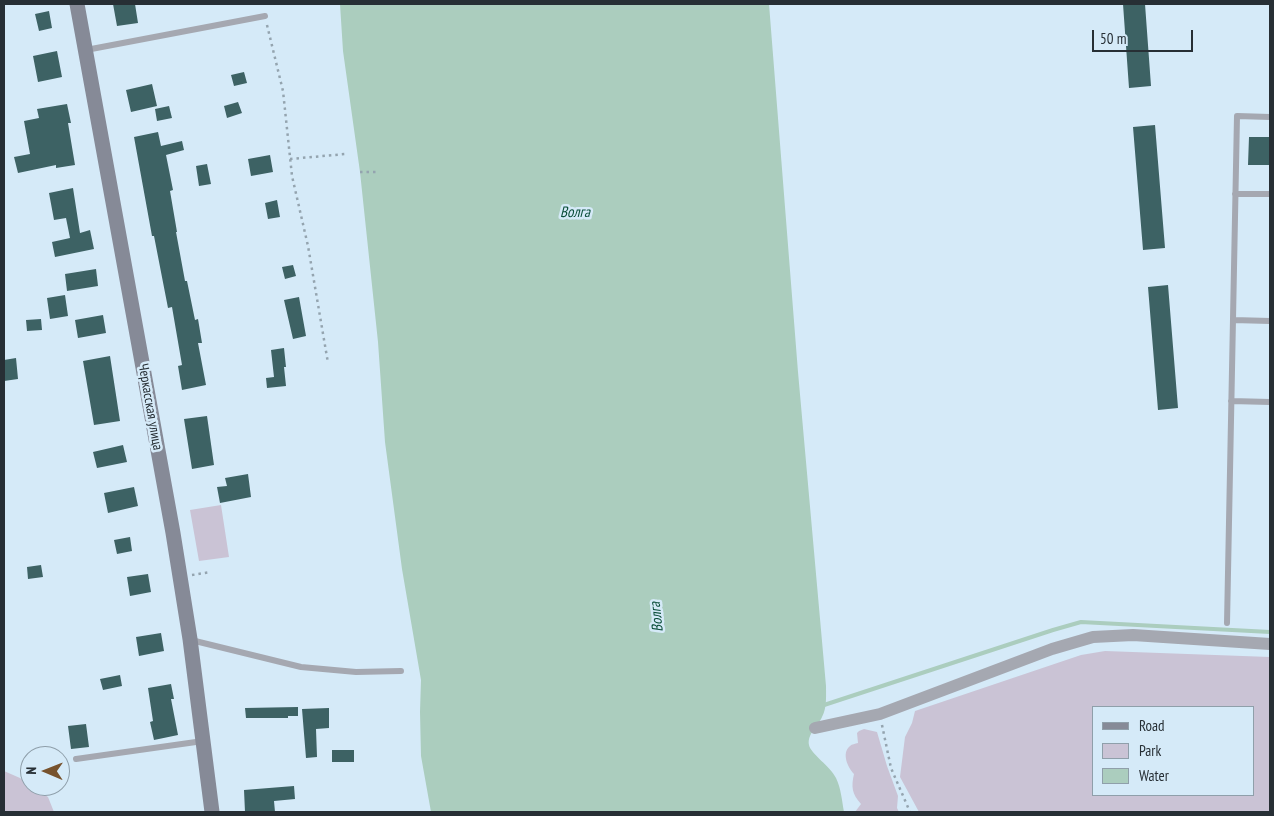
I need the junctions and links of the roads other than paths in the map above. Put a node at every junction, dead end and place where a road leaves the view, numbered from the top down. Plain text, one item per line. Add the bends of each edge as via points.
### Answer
1 (77, 4) edge
2 (265, 16) road end
3 (86, 50) junction
4 (1270, 117) edge
5 (1235, 194) junction
6 (1270, 194) edge
7 (1233, 320) junction
8 (1270, 321) edge
9 (1231, 401) junction
10 (1270, 402) edge
11 (1227, 624) dead end
12 (190, 640) junction
13 (1270, 644) edge
14 (401, 671) dead end
15 (815, 728) dead end
16 (203, 741) junction
17 (76, 759) dead end
18 (212, 812) edge

1 - 3 street, Черкасская улица
2 - 3 lane
3 - 12 street, Черкасская улица
4 - 5 lane via 1236,116
5 - 6 lane
5 - 7 lane
7 - 8 lane
7 - 9 lane
9 - 10 lane
9 - 11 lane
12 - 14 lane via 301,667 356,672
12 - 16 street, Черкасская улица
13 - 15 street via 1133,635 1093,638 1052,649 880,714
16 - 17 lane
16 - 18 street, Черкасская улица

